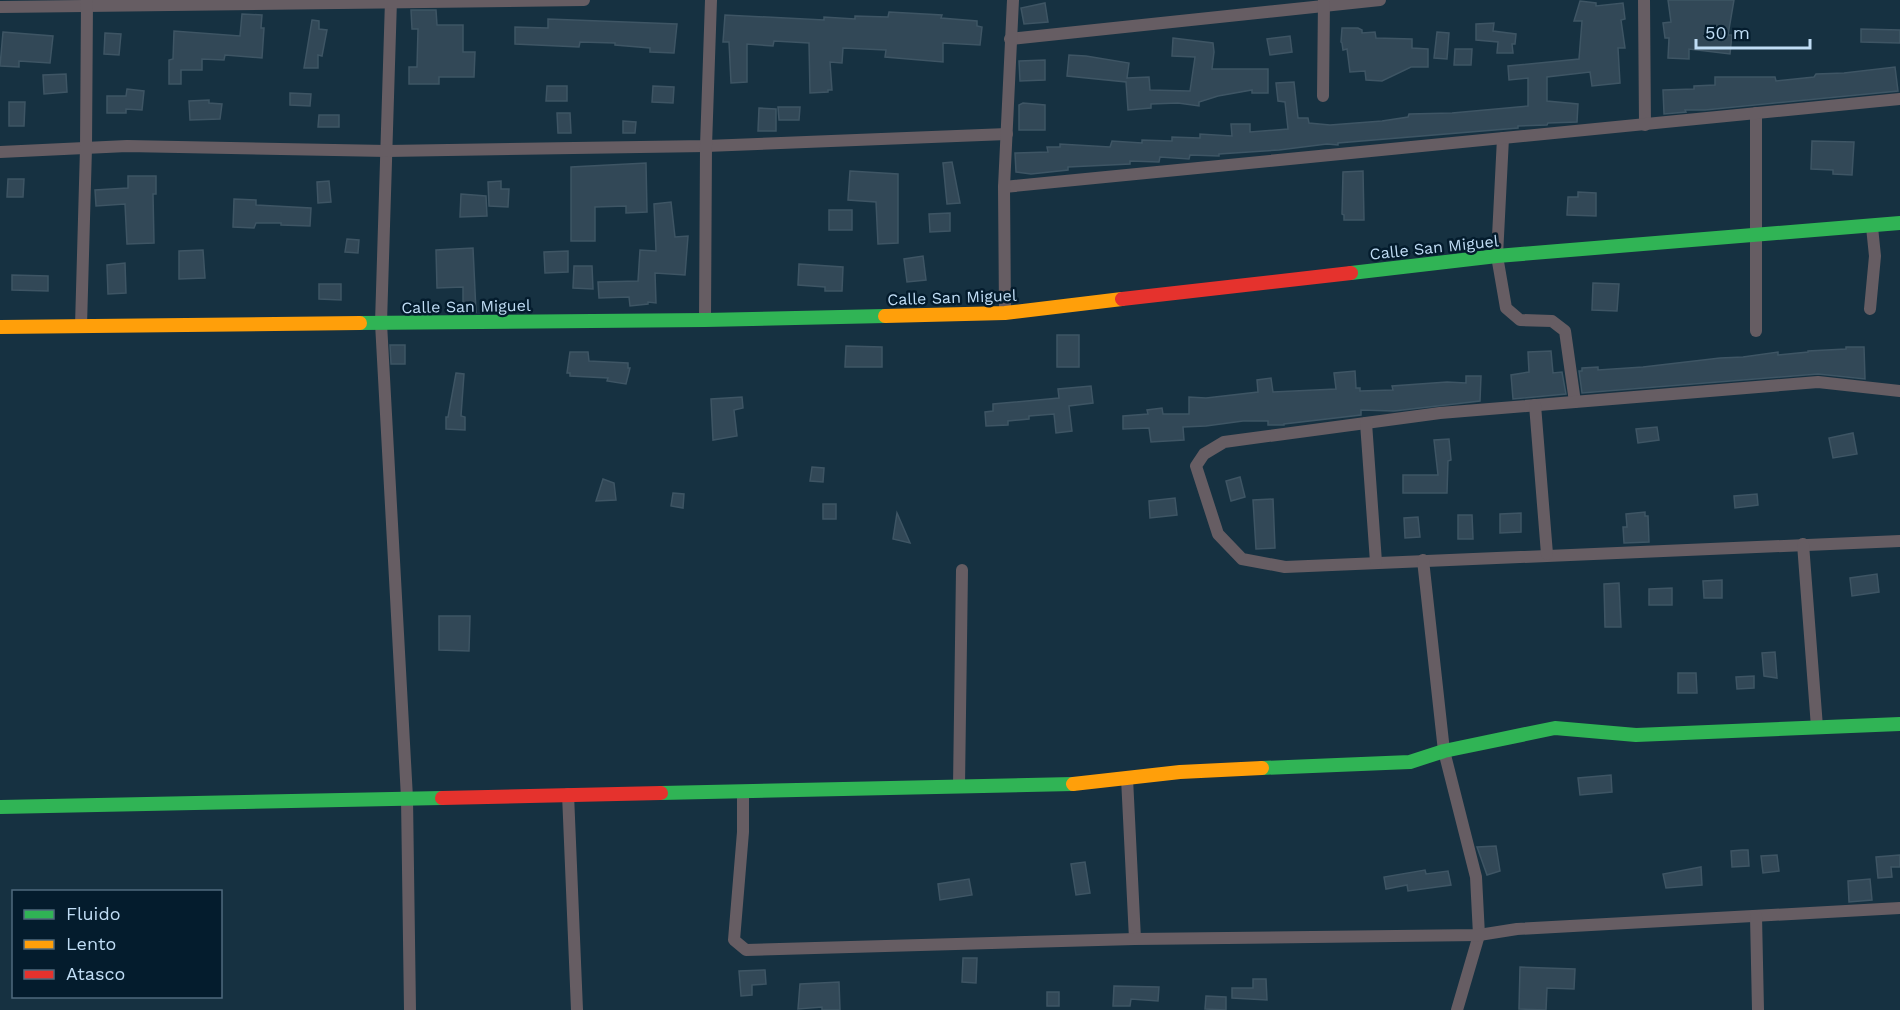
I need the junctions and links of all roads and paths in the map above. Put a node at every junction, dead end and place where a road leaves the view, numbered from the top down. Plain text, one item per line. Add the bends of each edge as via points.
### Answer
1 (584, 0) edge
2 (711, 0) edge
3 (1013, 0) edge
4 (1380, 0) edge
5 (1644, 0) edge
6 (391, 2) edge
7 (1324, 2) edge
8 (87, 3) edge
9 (0, 7) edge
10 (1010, 39) junction
11 (1323, 96) dead end
12 (1900, 99) edge
13 (1755, 113) junction
14 (1646, 125) junction
15 (1007, 134) junction
16 (1503, 138) junction
17 (706, 146) junction
18 (86, 148) junction
19 (387, 151) junction
20 (0, 152) edge
21 (1004, 187) junction
22 (1900, 223) edge
23 (1872, 227) junction
24 (1756, 235) junction
25 (1497, 256) junction
26 (1870, 309) dead end
27 (1005, 313) junction
28 (705, 320) junction
29 (381, 323) junction
30 (81, 326) junction
31 (0, 327) edge
32 (1756, 331) dead end
33 (1900, 391) edge
34 (1575, 402) junction
35 (1535, 405) junction
36 (1366, 423) junction
37 (1900, 541) edge
38 (1803, 544) junction
39 (1547, 554) junction
40 (1423, 560) junction
41 (1376, 562) junction
42 (962, 570) dead end
43 (1900, 724) edge
44 (1817, 728) junction
45 (1444, 751) junction
46 (1127, 778) junction
47 (959, 786) junction
48 (743, 790) junction
49 (568, 794) junction
50 (408, 798) junction
51 (0, 807) edge
52 (1900, 908) edge
53 (1756, 916) junction
54 (1479, 934) junction
55 (1135, 939) junction
56 (410, 1010) edge
57 (577, 1010) edge
58 (1457, 1010) edge
59 (1758, 1010) edge

1 - 6 street
2 - 17 street
3 - 10 street
4 - 7 street
5 - 14 street
6 - 8 street
6 - 19 street
7 - 10 street
7 - 11 street
8 - 9 street
8 - 18 street
10 - 15 street
12 - 13 street
13 - 14 street
13 - 24 street
14 - 16 street
15 - 17 street
15 - 21 street
16 - 21 street
16 - 25 street
17 - 19 street
17 - 28 street
18 - 19 street
18 - 20 street
18 - 30 street
19 - 29 street
21 - 27 street
22 - 23 street, Calle San Miguel
23 - 24 street, Calle San Miguel
23 - 26 street via 1875,256
24 - 25 street, Calle San Miguel
24 - 32 street
25 - 27 street, Calle San Miguel
25 - 34 street via 1506,308 1520,320 1552,321 1565,331
27 - 28 street, Calle San Miguel
28 - 29 street, Calle San Miguel
29 - 30 street, Calle San Miguel
29 - 50 street
30 - 31 street, Calle San Miguel
33 - 34 street via 1818,382
34 - 35 street
35 - 36 street
35 - 39 street
36 - 41 street
36 - 41 street via 1224,442 1204,454 1196,466 1218,534 1242,559 1285,567
37 - 38 street
38 - 39 street
38 - 44 street
39 - 40 street
40 - 41 street
40 - 45 street
42 - 47 street
43 - 44 street
44 - 45 street via 1636,735 1556,728
45 - 46 street via 1410,762
45 - 54 street via 1476,877
46 - 47 street via 1067,785
46 - 55 street
47 - 48 street
48 - 49 street
48 - 55 street via 734,940 746,950
49 - 50 street
49 - 57 street
50 - 51 street
50 - 56 street
52 - 53 street
53 - 54 street via 1517,928
53 - 59 street
54 - 55 street
54 - 58 street

